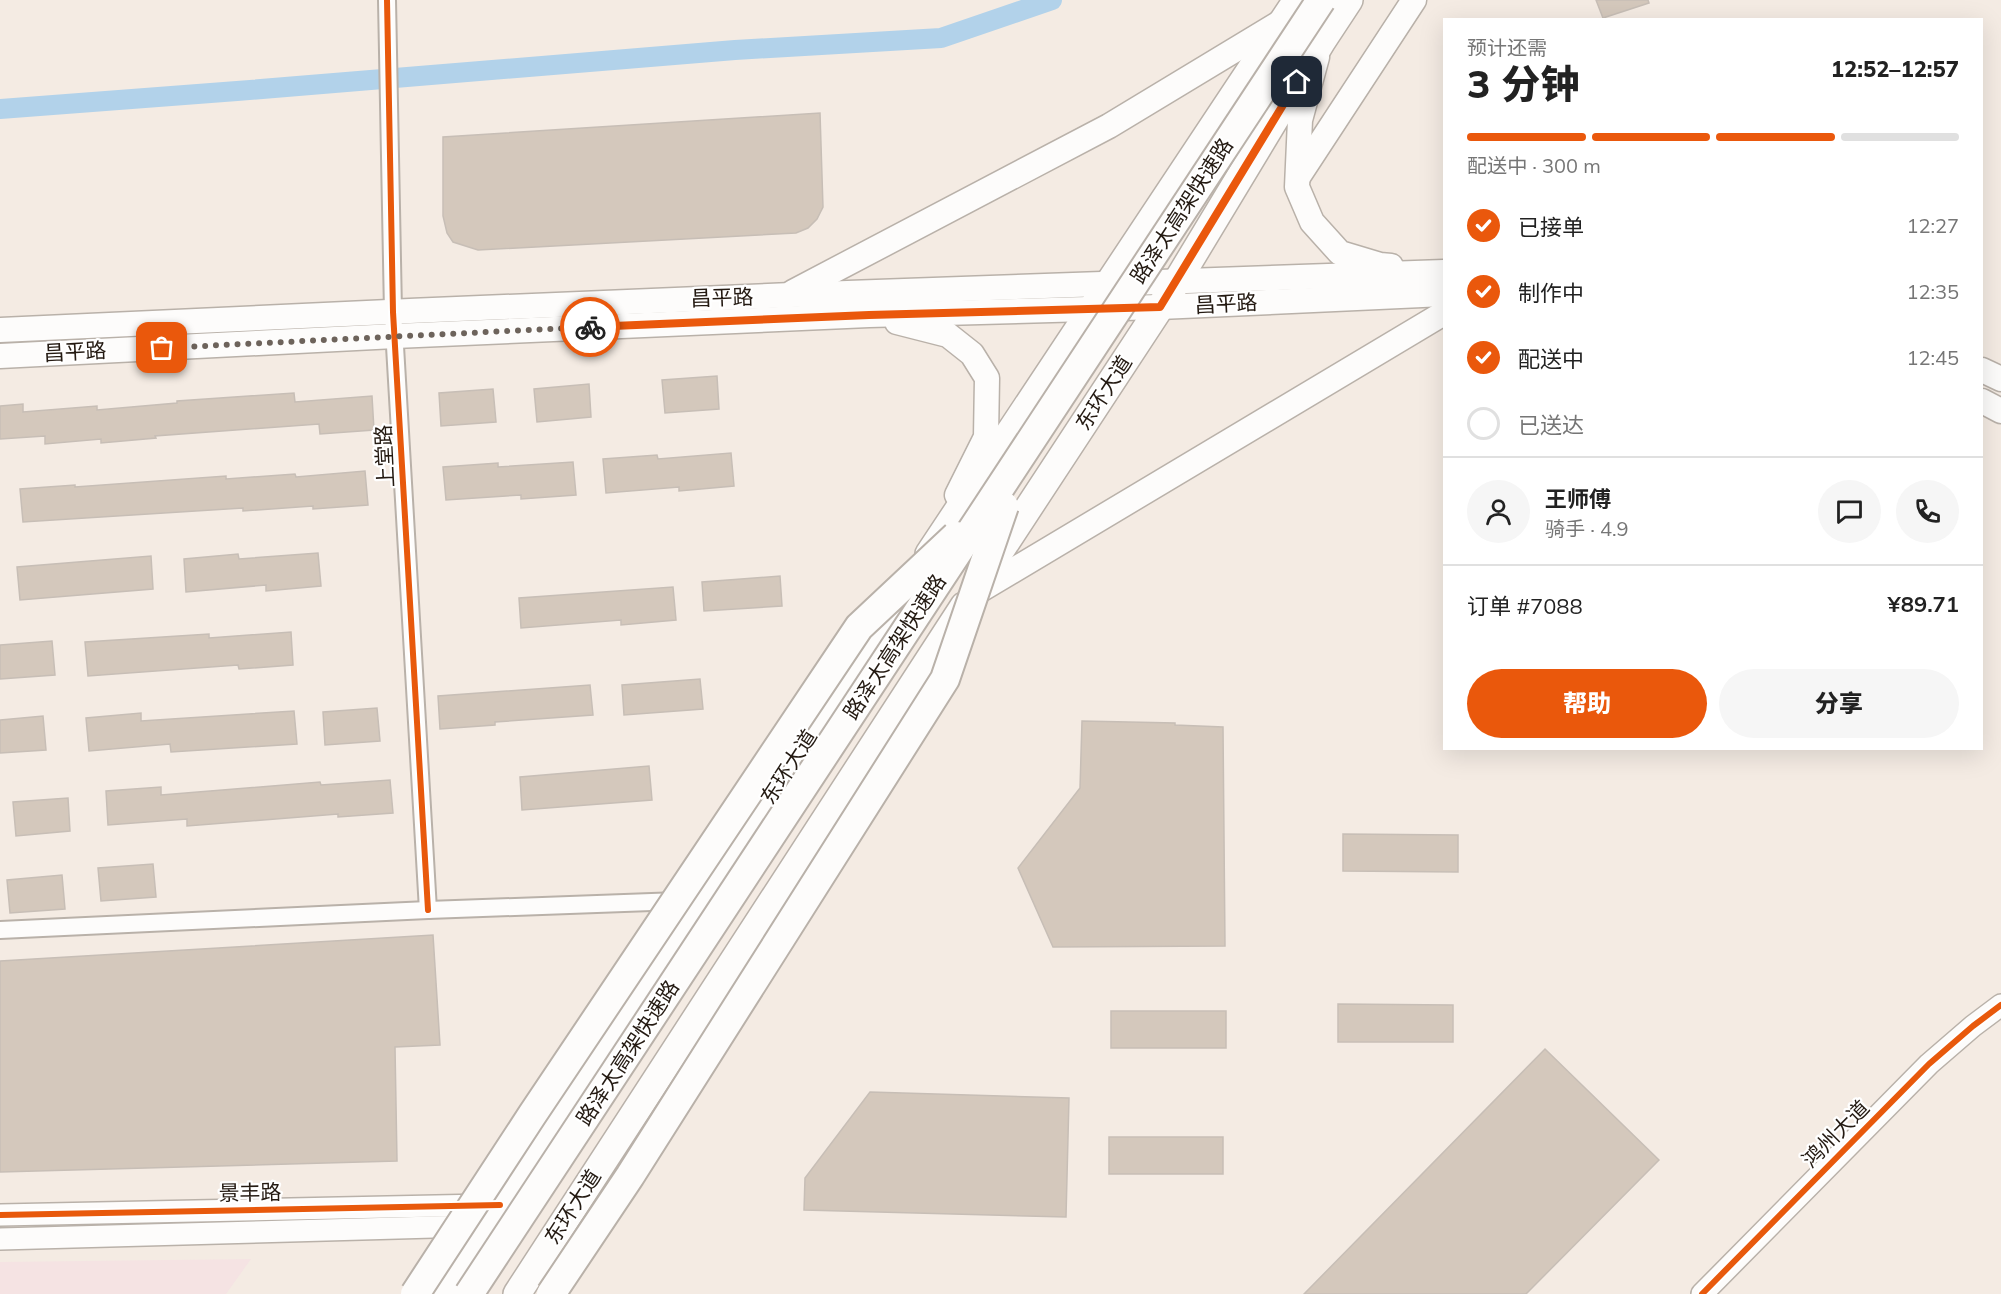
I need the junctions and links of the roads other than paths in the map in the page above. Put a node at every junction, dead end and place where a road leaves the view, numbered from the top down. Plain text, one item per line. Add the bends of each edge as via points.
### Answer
1 (387, 0) edge
2 (1297, 0) edge
3 (1321, 0) edge
4 (1339, 0) edge
5 (1349, 0) edge
6 (1414, 0) edge
7 (1281, 22) junction
8 (1322, 41) junction
9 (1298, 177) junction
10 (1443, 271) edge
11 (1443, 271) edge
12 (1176, 283) junction
13 (1108, 284) junction
14 (1443, 294) edge
15 (788, 295) junction
16 (1160, 307) junction
17 (1092, 308) junction
18 (1443, 314) edge
19 (869, 315) junction
20 (394, 324) junction
21 (0, 330) edge
22 (0, 356) edge
23 (1983, 370) edge
24 (2001, 379) edge
25 (1983, 401) edge
26 (2001, 411) edge
27 (997, 505) junction
28 (919, 569) junction
29 (972, 595) junction
30 (702, 900) junction
31 (428, 910) junction
32 (0, 930) edge
33 (2001, 1005) edge
34 (0, 1215) edge
35 (493, 1215) junction
36 (0, 1239) edge
37 (415, 1294) edge
38 (441, 1294) edge
39 (469, 1294) edge
40 (490, 1294) edge
41 (517, 1294) edge
42 (551, 1294) edge
43 (1702, 1294) edge

1 - 20 street, 上堂路
2 - 7 main road, 东环大道
3 - 27 highway, 路泽太高架快速路, bridge
4 - 27 highway, 路泽太高架快速路
5 - 8 main road, 东环大道
6 - 9 main road
7 - 13 main road, 东环大道
7 - 15 main road via 1109,126
8 - 9 main road via 1300,120
8 - 12 main road, 东环大道
9 - 10 main road via 1297,187 1312,222 1340,253 1380,265
11 - 12 main road, 昌平路
12 - 13 main road, 昌平路
12 - 16 main road, 东环大道
13 - 15 main road, 昌平路
13 - 17 main road, 东环大道
14 - 16 main road, 昌平路
15 - 20 main road, 昌平路
16 - 17 main road, 昌平路
16 - 29 main road, 东环大道
17 - 19 main road, 昌平路
17 - 28 main road, 东环大道
18 - 29 main road
19 - 20 main road, 昌平路
19 - 28 main road via 948,335 972,354 987,378 986,437
20 - 21 main road, 昌平路
20 - 22 main road, 昌平路
20 - 31 street, 上堂路
23 - 24 main road
25 - 26 main road
27 - 37 highway, bridge via 859,627
27 - 39 highway, 路泽太高架快速路, bridge
27 - 40 highway, 路泽太高架快速路, bridge
27 - 42 highway, bridge via 945,679
28 - 30 main road, 东环大道
29 - 41 main road, 东环大道
30 - 31 street
30 - 35 main road, 东环大道
31 - 32 street
33 - 43 street, 鸿州大道 via 1929,1064
34 - 35 street, 景丰路
35 - 36 street, 景丰路
35 - 38 main road, 东环大道

